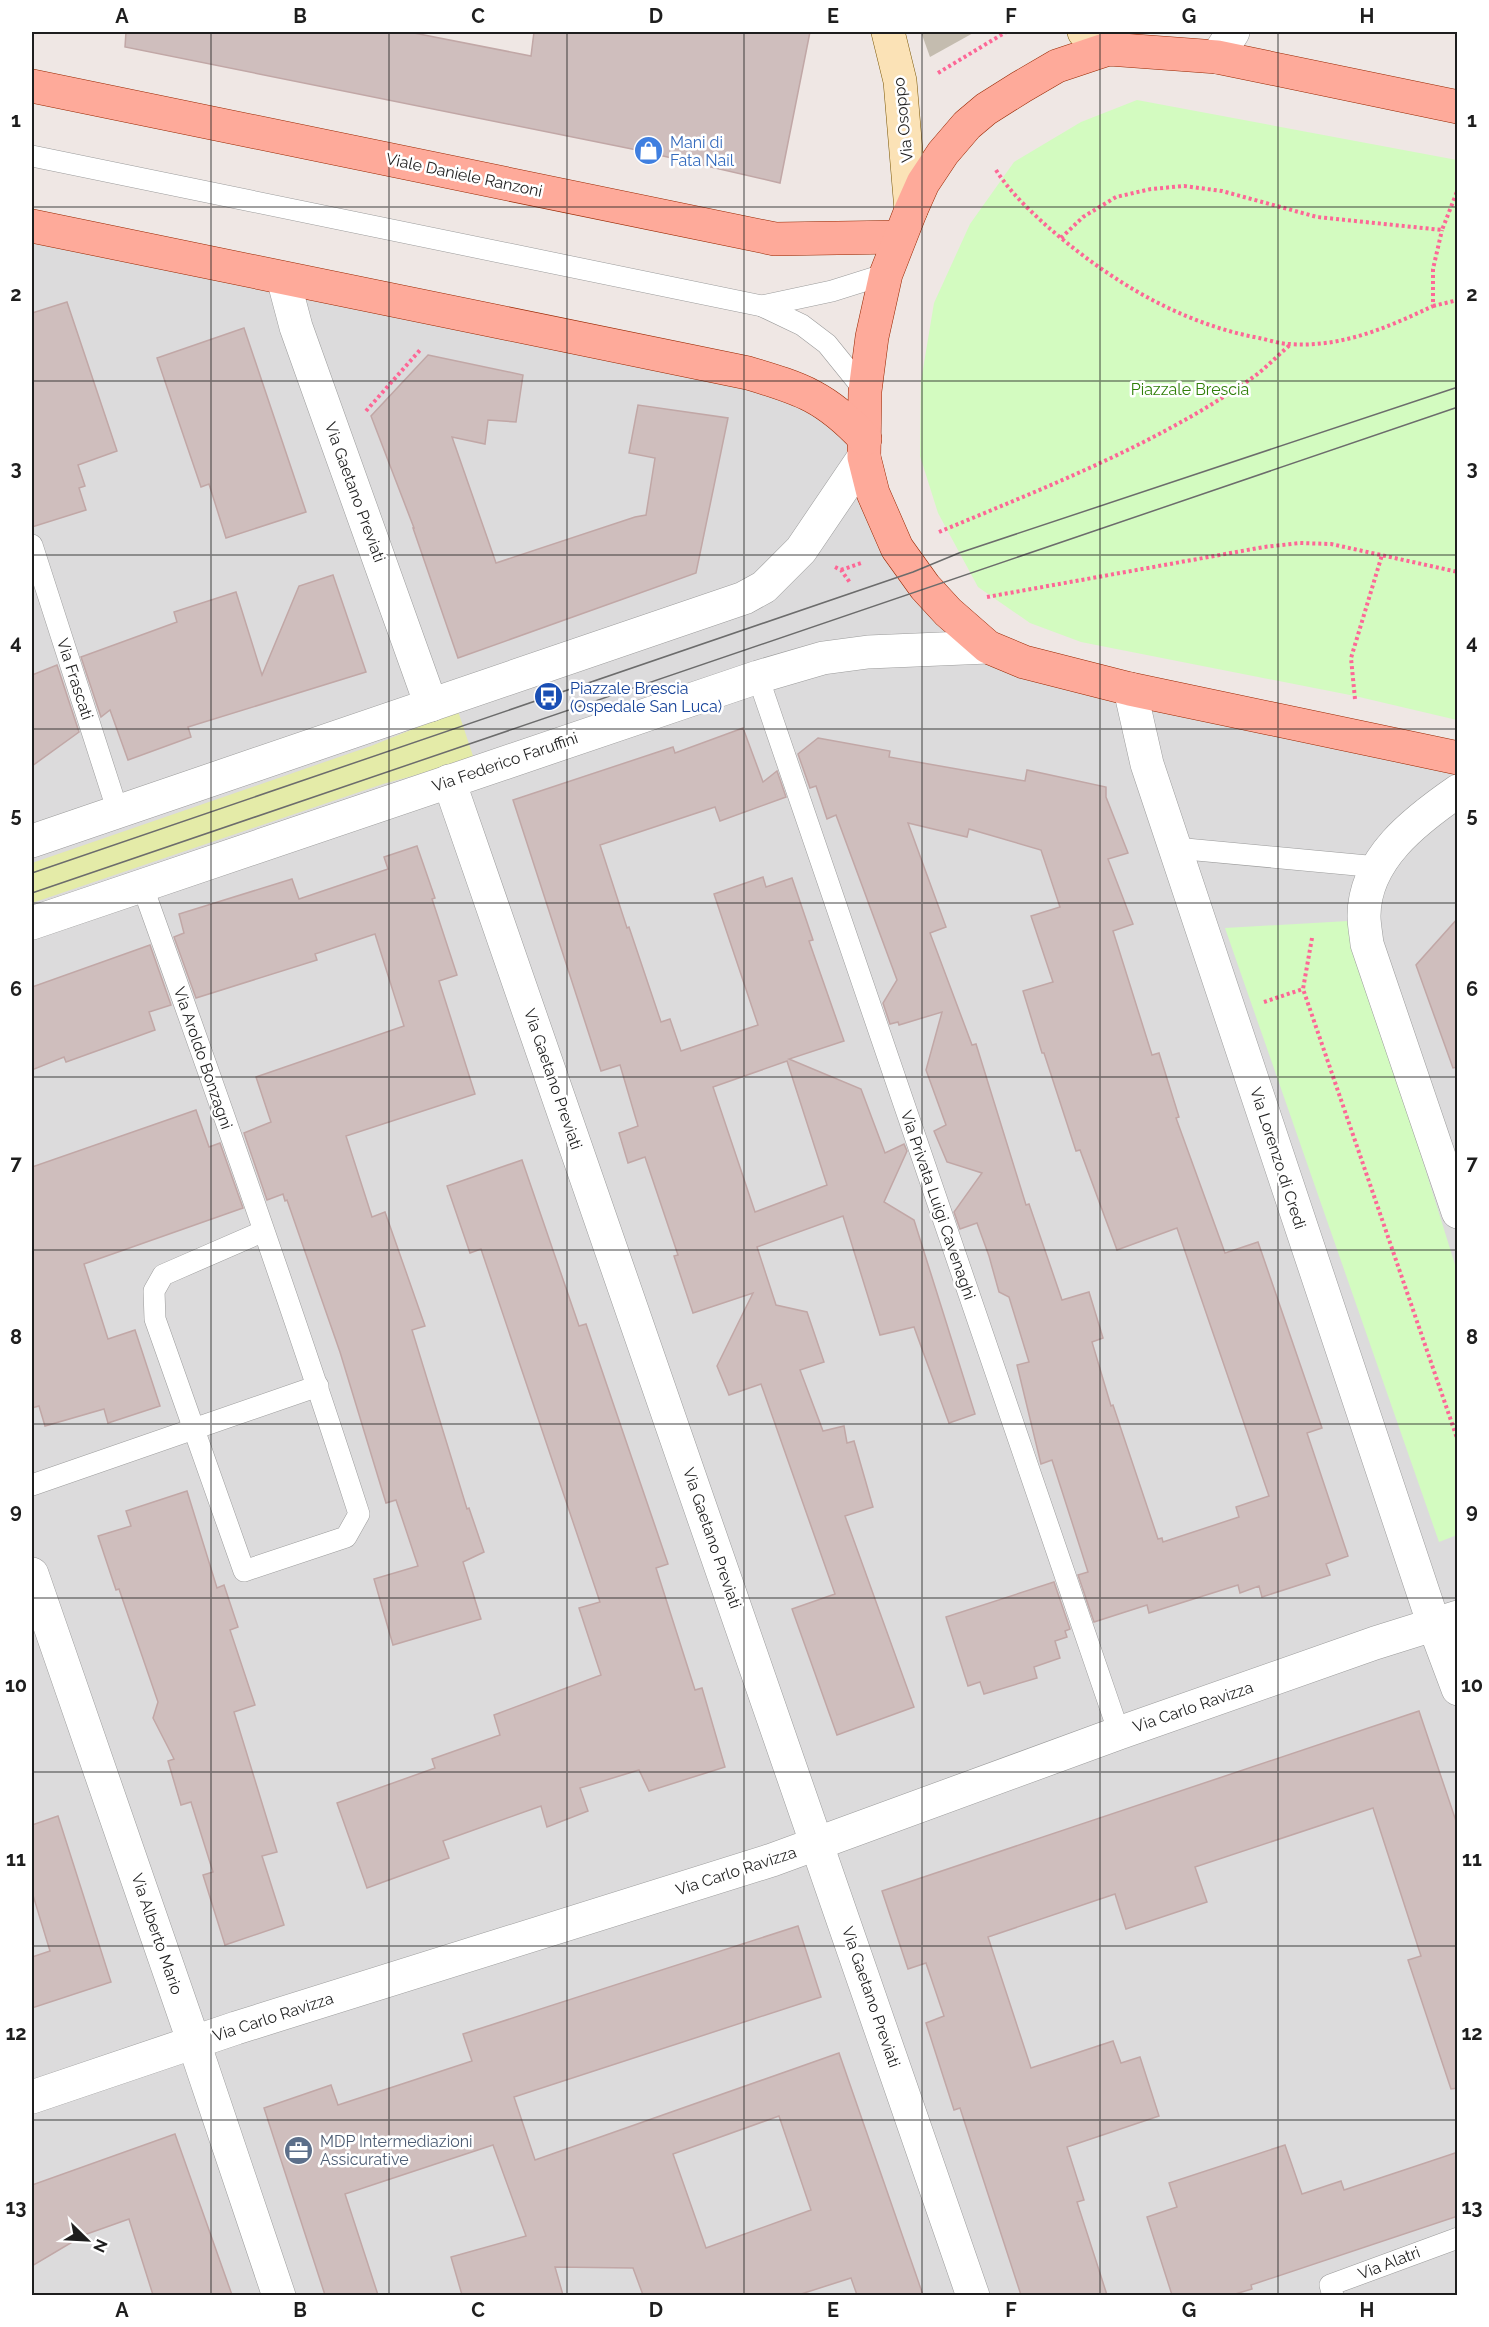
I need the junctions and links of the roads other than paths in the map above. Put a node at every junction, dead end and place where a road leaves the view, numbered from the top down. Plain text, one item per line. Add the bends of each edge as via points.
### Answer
1 (888, 32) edge
2 (1096, 40) edge
3 (1225, 44) edge
4 (32, 86) edge
5 (1458, 107) edge
6 (32, 156) edge
7 (905, 223) junction
8 (32, 226) edge
9 (886, 274) junction
10 (283, 278) junction
11 (762, 306) junction
12 (865, 391) junction
13 (865, 448) junction
14 (32, 546) edge
15 (988, 647) junction
16 (758, 676) junction
17 (1130, 689) junction
18 (431, 705) junction
19 (1458, 758) edge
20 (449, 781) junction
21 (1458, 791) edge
22 (118, 812) junction
23 (32, 841) edge
24 (1175, 848) junction
25 (1378, 867) junction
26 (142, 885) junction
27 (32, 922) edge
28 (1458, 1212) edge
29 (264, 1231) junction
30 (318, 1386) junction
31 (195, 1429) junction
32 (32, 1485) edge
33 (32, 1574) edge
34 (1446, 1621) edge
35 (1458, 1689) edge
36 (1119, 1733) junction
37 (818, 1844) junction
38 (194, 2043) junction
39 (32, 2097) edge
40 (1458, 2238) edge
41 (279, 2295) edge
42 (973, 2295) edge
43 (1333, 2295) edge

1 - 7 street, Via Osoppo via 900,81 907,141
2 - 3 main road
2 - 7 main road via 967,125 923,183
3 - 5 main road
4 - 7 main road, Viale Daniele Ranzoni via 775,239
6 - 11 lane
7 - 9 main road
8 - 10 main road
9 - 11 lane via 814,296
9 - 12 main road
10 - 13 main road via 781,382 817,397 845,418
10 - 18 street, Via Gaetano Previati via 296,327
11 - 12 lane via 802,325 827,344
12 - 13 main road
13 - 15 main road via 873,494 897,548 925,588
13 - 18 street via 801,550 764,587 744,598
14 - 22 lane, Via Frascati
15 - 16 street, Via Federico Faruffini via 868,652 823,658
15 - 17 main road via 1024,662
16 - 20 street, Via Federico Faruffini
16 - 36 lane, Via Privata Luigi Cavenaghi
17 - 19 main road
17 - 24 street, Via Lorenzo di Credi via 1146,764
18 - 22 street
20 - 26 street, Via Federico Faruffini
20 - 37 street, Via Gaetano Previati
21 - 25 street via 1400,836
22 - 23 street
24 - 25 lane
24 - 34 street, Via Lorenzo di Credi
25 - 28 street via 1364,914 1367,944
26 - 27 street, Via Federico Faruffini
26 - 29 lane, Via Aroldo Bonzagni
29 - 30 lane, Via Aroldo Bonzagni
29 - 31 lane, Via Aroldo Bonzagni via 163,1275 154,1291 155,1319
30 - 31 lane
30 - 31 lane, Via Aroldo Bonzagni via 359,1514 346,1537 244,1571
31 - 32 lane
33 - 38 street, Via Alberto Mario
34 - 35 street, Via Lorenzo di Credi
34 - 36 street, Via Carlo Ravizza
36 - 37 street, Via Carlo Ravizza
37 - 38 street, Via Carlo Ravizza
37 - 42 street, Via Gaetano Previati
38 - 39 street, Via Carlo Ravizza
38 - 41 street, Via Alberto Mario
40 - 43 lane, Via Alatri via 1330,2286

